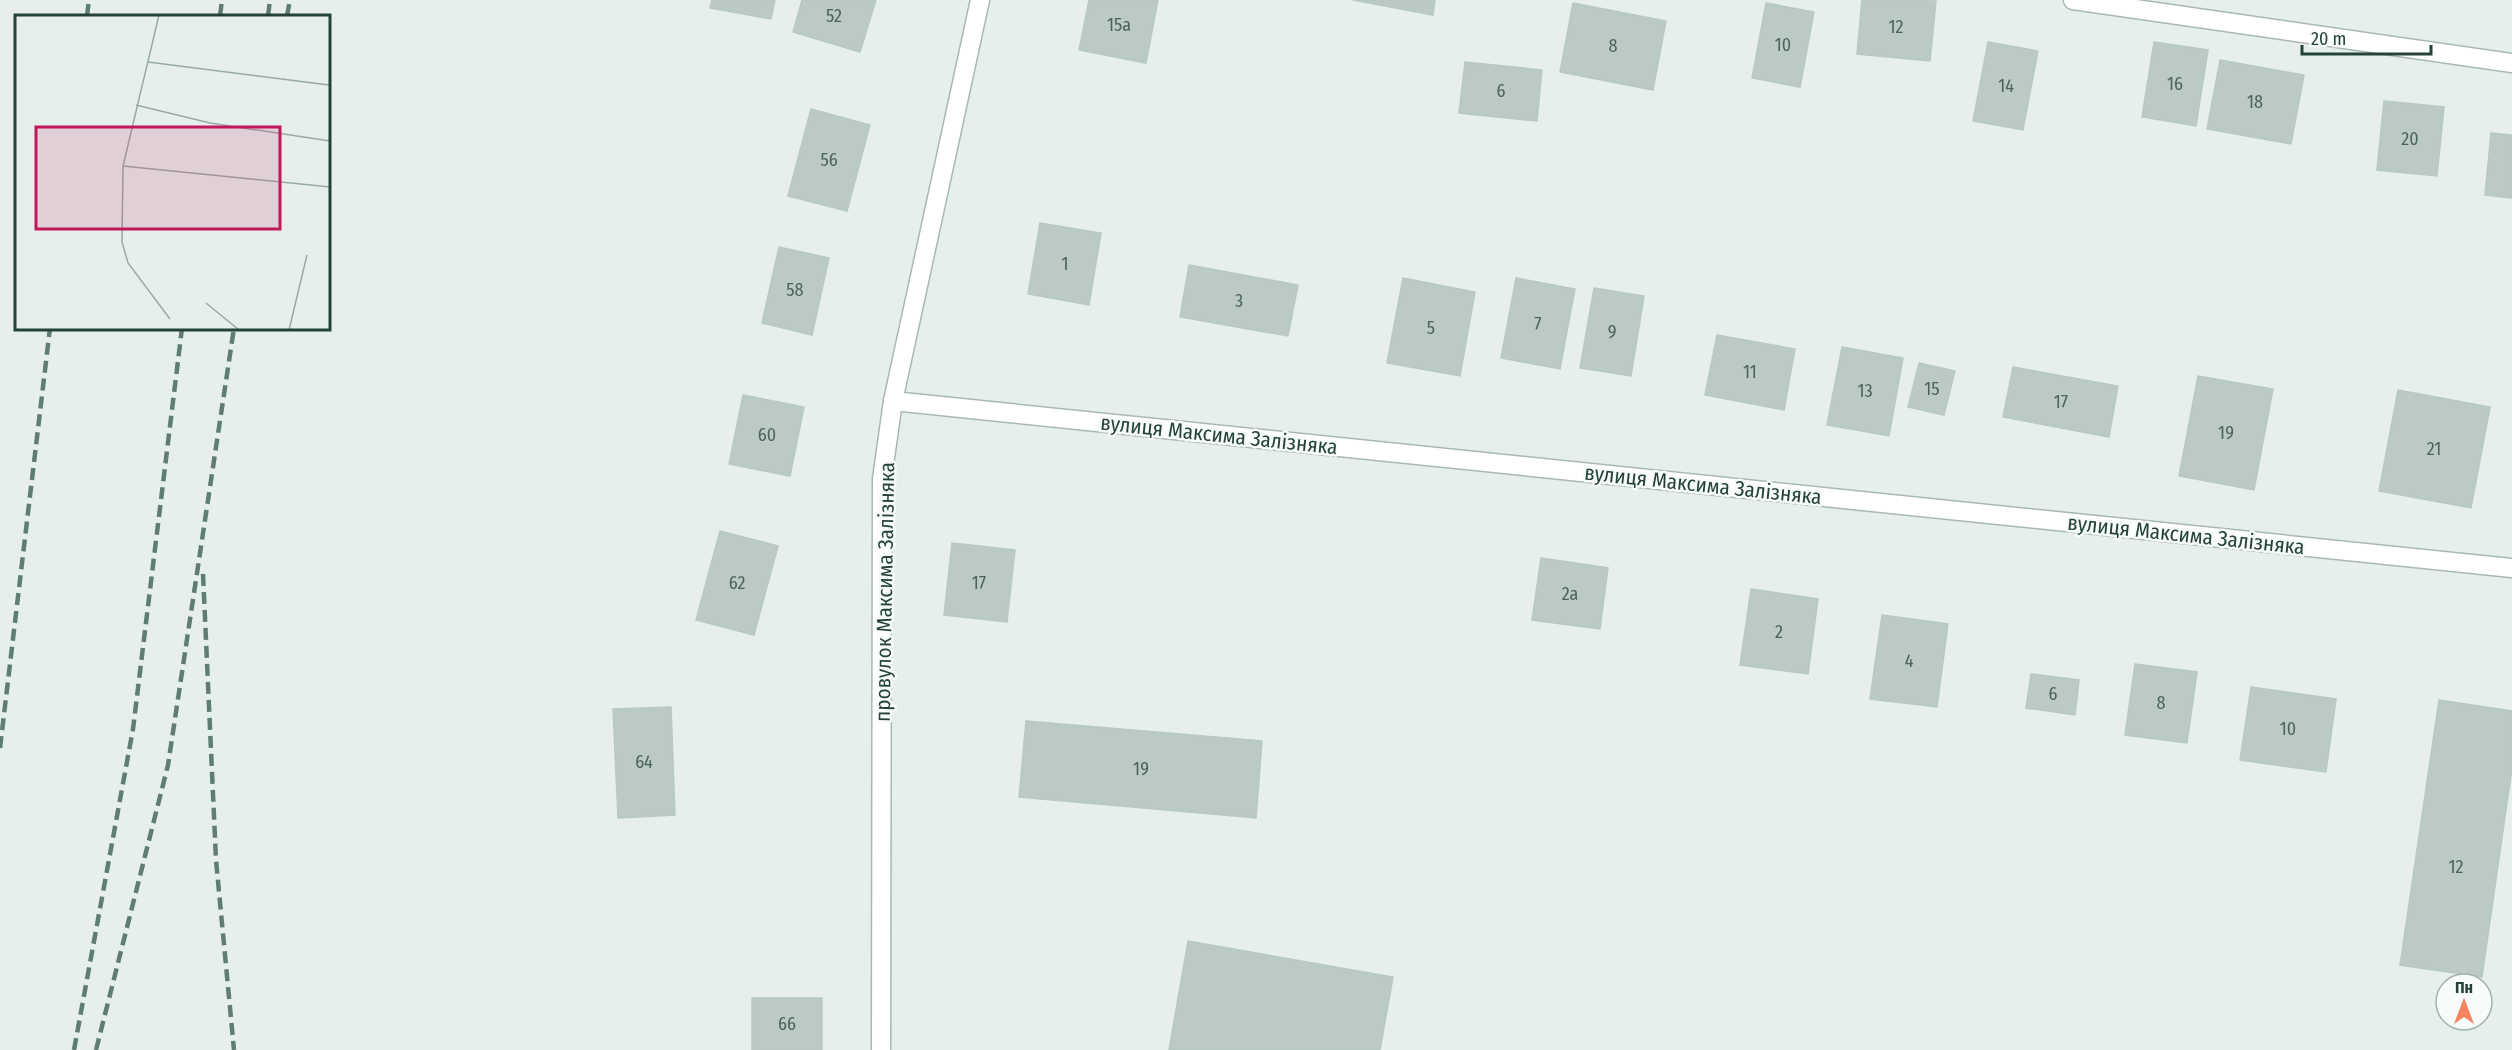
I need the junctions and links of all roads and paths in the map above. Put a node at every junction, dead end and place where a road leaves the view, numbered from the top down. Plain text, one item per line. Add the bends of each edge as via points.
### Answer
1 (980, 0) edge
2 (2073, 0) edge
3 (2512, 63) edge
4 (893, 402) junction
5 (2512, 568) edge
6 (880, 1050) edge

1 - 4 street, провулок Максима Залізняка
2 - 3 street
4 - 5 street, вулиця Максима Залізняка
4 - 6 street, провулок Максима Залізняка via 882,479

